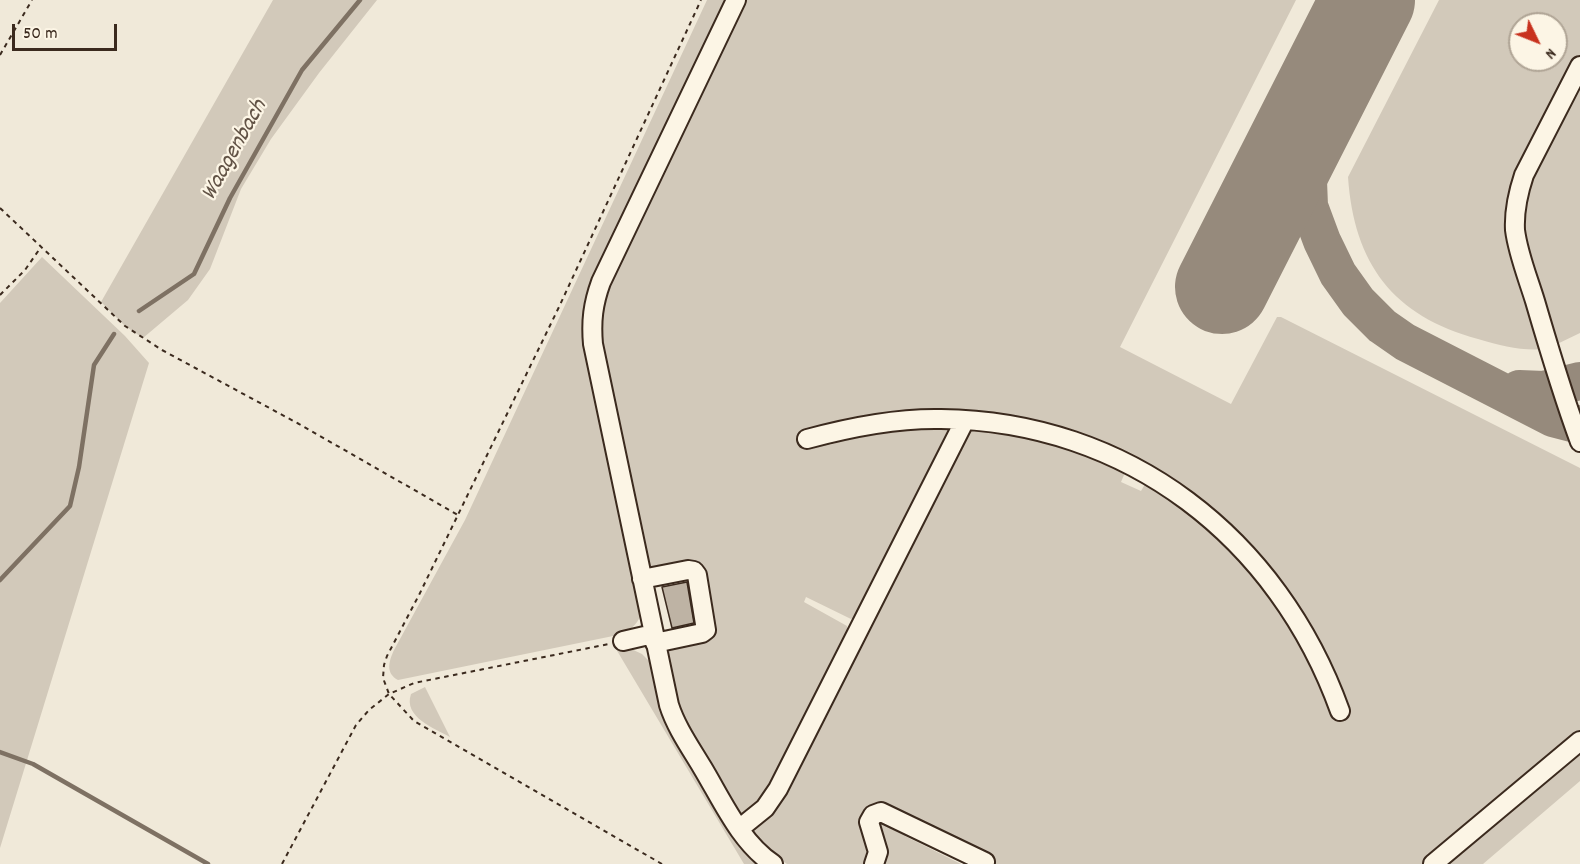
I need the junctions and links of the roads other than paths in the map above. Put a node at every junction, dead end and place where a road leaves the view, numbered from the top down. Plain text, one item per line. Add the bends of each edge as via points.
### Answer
1 (736, 0) edge
2 (1580, 66) edge
3 (964, 420) junction
4 (807, 439) dead end
5 (1580, 442) edge
6 (642, 579) junction
7 (654, 639) junction
8 (623, 641) road end
9 (1340, 711) dead end
10 (1580, 741) edge
11 (739, 829) junction
12 (985, 862) dead end
13 (773, 864) edge
14 (874, 864) edge
15 (1433, 864) edge

1 - 6 lane via 594,302 593,344
2 - 5 lane via 1524,175 1515,231 1560,388
3 - 4 lane via 881,423
3 - 9 lane via 1024,428 1093,449 1147,475 1202,512 1248,555 1288,606 1322,666
3 - 11 lane via 775,794 765,808
6 - 7 lane
6 - 7 lane via 688,570 697,575 706,631
7 - 8 lane
7 - 11 lane via 671,711
10 - 15 lane
11 - 13 lane
12 - 14 lane via 879,812 869,822 878,852

